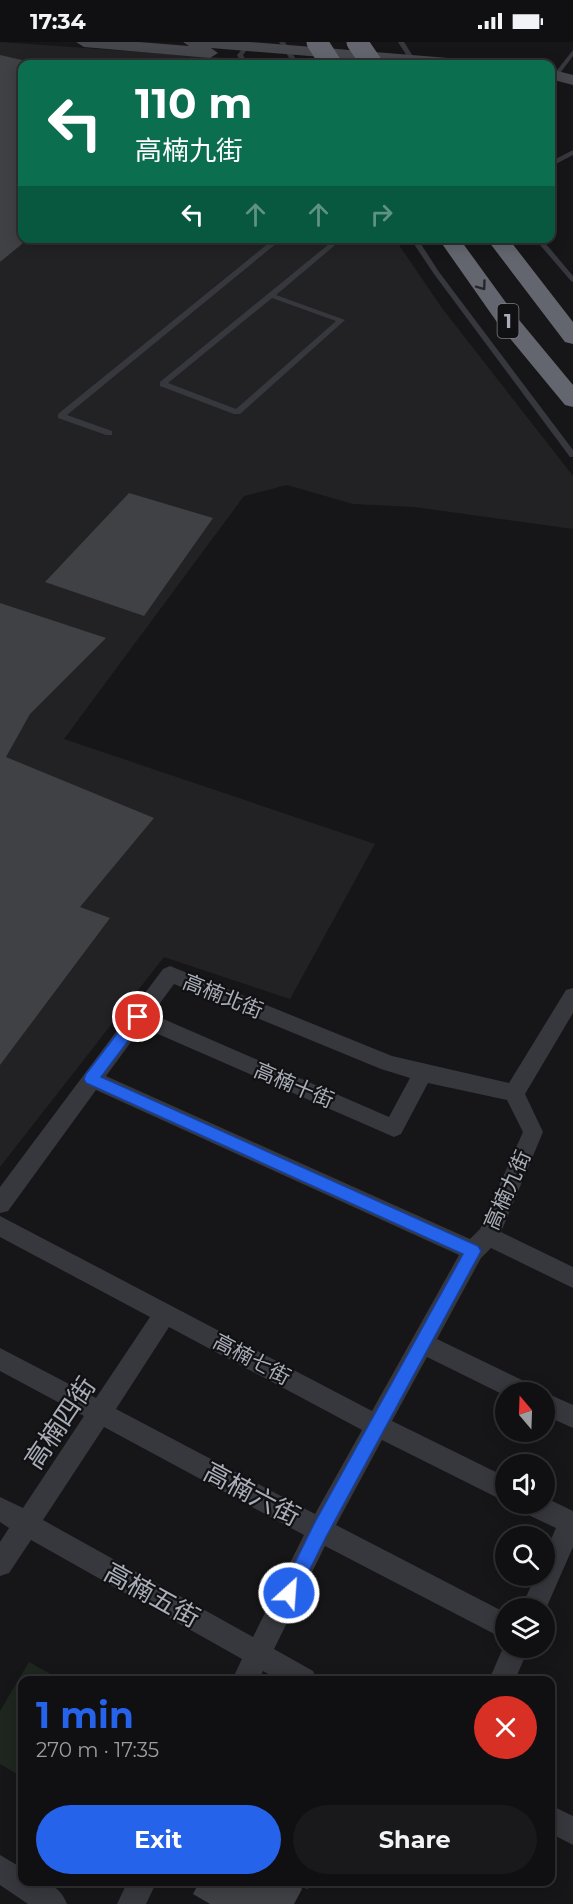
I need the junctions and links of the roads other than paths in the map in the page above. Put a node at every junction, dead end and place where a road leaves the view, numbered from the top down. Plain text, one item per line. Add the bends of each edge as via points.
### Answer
1 (84, 42) edge
2 (191, 42) edge
3 (317, 42) edge
4 (357, 42) edge
5 (401, 42) edge
6 (573, 52) edge
7 (289, 54) edge
8 (244, 55) edge
9 (325, 60) edge
10 (329, 60) edge
11 (369, 60) edge
12 (383, 60) edge
13 (413, 60) edge
14 (555, 73) edge
15 (555, 77) edge
16 (555, 79) edge
17 (573, 80) edge
18 (573, 89) edge
19 (573, 152) edge
20 (555, 162) edge
21 (274, 243) edge
22 (333, 243) edge
23 (416, 243) edge
24 (452, 243) edge
25 (500, 243) edge
26 (541, 243) edge
27 (573, 280) edge
28 (272, 296) junction
29 (573, 337) edge
30 (573, 400) edge
31 (109, 433) dead end
32 (573, 455) edge
33 (573, 996) edge
34 (138, 1017) junction
35 (423, 1073) junction
36 (92, 1079) junction
37 (514, 1093) junction
38 (0, 1204) edge
39 (0, 1226) edge
40 (481, 1243) junction
41 (573, 1278) edge
42 (166, 1313) junction
43 (422, 1343) junction
44 (0, 1359) edge
45 (502, 1382) edge
46 (555, 1408) edge
47 (100, 1414) junction
48 (573, 1417) edge
49 (378, 1426) junction
50 (495, 1484) edge
51 (0, 1509) edge
52 (552, 1514) edge
53 (26, 1524) junction
54 (572, 1524) edge
55 (320, 1530) junction
56 (0, 1564) edge
57 (539, 1598) edge
58 (495, 1621) edge
59 (258, 1655) junction
60 (511, 1658) edge
61 (247, 1676) edge
62 (297, 1676) edge
63 (503, 1676) edge
64 (555, 1821) edge
65 (573, 1831) edge
66 (0, 1869) edge
67 (18, 1881) edge
68 (26, 1886) edge
69 (140, 1886) edge
70 (54, 1904) edge
71 (131, 1904) edge

1 - 8 street
2 - 8 street
3 - 10 highway, bridge
4 - 11 highway, bridge
5 - 13 lane
6 - 14 lane
7 - 8 street
7 - 9 street
7 - 12 street
15 - 17 street
16 - 18 street
19 - 20 lane
21 - 31 lane via 61,416
22 - 28 lane
23 - 32 lane
24 -> 30 highway, 1 via 507,320
25 - 29 highway, 1
26 - 27 lane
28 - 28 lane via 199,355 163,384 237,412 341,320
33 - 37 street
34 - 35 street, 高楠北街 via 170,974 388,1063
34 - 35 street, 高楠十街 via 394,1128
34 - 36 street, 高楠北街
35 - 37 street, 高楠北街
36 - 38 street, 高楠北街
36 - 40 street, 高楠九街
37 - 40 street, 高楠九街 via 533,1132
39 - 42 street, 高楠七街
40 - 41 street
40 - 43 street, 高楠九街
42 - 47 street, 高楠四街
42 - 49 street, 高楠七街
43 - 45 street
43 - 49 street, 高楠九街
44 - 47 street, 高楠六街
46 - 48 street
47 - 53 street, 高楠四街
47 - 55 street, 高楠六街
49 - 50 street, 高楠七街
49 - 55 street, 高楠九街
51 - 53 street, 高楠五街
52 - 54 street
53 - 56 street, 高楠四街
53 - 59 street, 高楠五街
54 - 57 street
55 - 58 street, 高楠六街
55 - 59 street, 高楠九街
59 - 61 street, 高楠九街
59 - 62 street, 高楠五街
60 - 63 street
64 - 65 street
66 - 67 street
68 - 70 street
69 - 71 street

